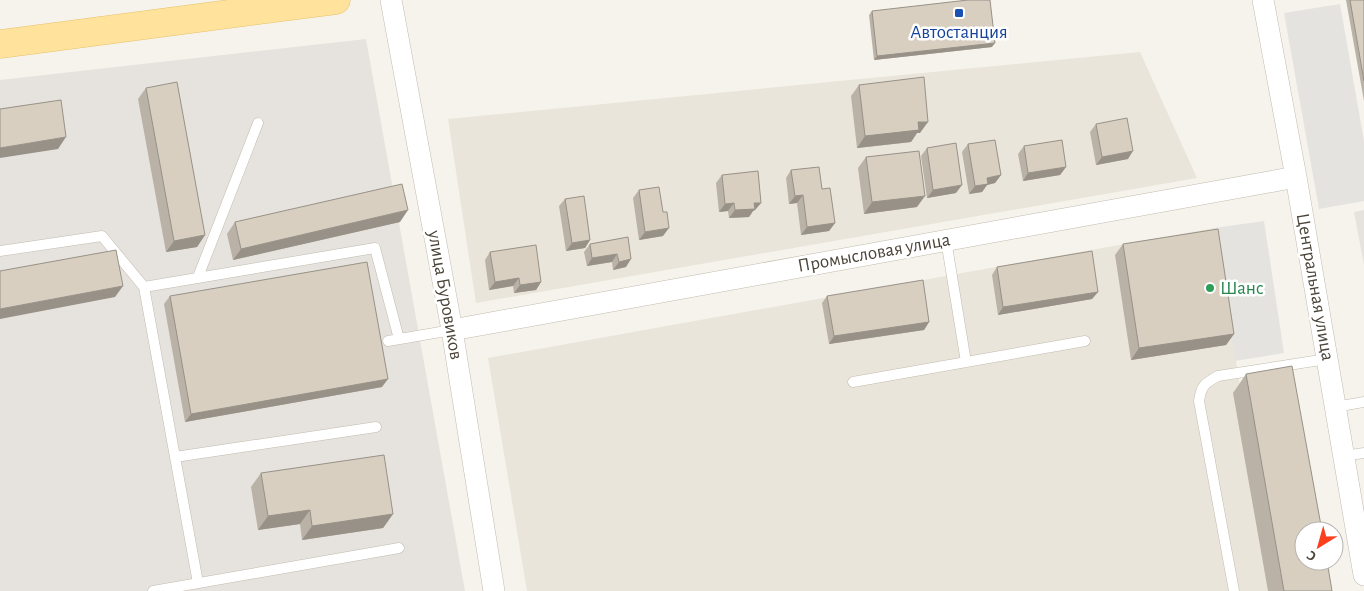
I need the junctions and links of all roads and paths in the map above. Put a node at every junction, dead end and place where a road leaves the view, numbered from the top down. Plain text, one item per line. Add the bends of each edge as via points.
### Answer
1 (336, 0) edge
2 (391, 0) edge
3 (1263, 0) edge
4 (0, 44) edge
5 (258, 123) dead end
6 (1296, 177) junction
7 (946, 240) junction
8 (0, 251) edge
9 (198, 277) junction
10 (144, 287) junction
11 (452, 330) junction
12 (1085, 341) dead end
13 (1327, 359) junction
14 (966, 362) junction
15 (853, 382) dead end
16 (1364, 402) edge
17 (1335, 407) junction
18 (376, 427) dead end
19 (1354, 455) edge
20 (175, 457) junction
21 (399, 548) dead end
22 (1364, 575) edge
23 (198, 583) junction
24 (153, 591) edge
25 (494, 591) edge
26 (1234, 591) edge

1 - 4 main road
2 - 11 street, улица Буровиков
3 - 6 street, Центральная улица
5 - 9 lane
6 - 7 street, Промысловая улица
6 - 13 street, Центральная улица
7 - 11 street, Промысловая улица
7 - 14 lane
8 - 10 lane via 102,236
9 - 10 lane
9 - 11 lane via 375,248 394,340
10 - 20 lane
11 - 25 street, улица Буровиков
12 - 14 lane
13 - 17 street, Центральная улица
13 - 26 lane via 1218,376 1201,390 1199,401
14 - 15 lane
16 - 17 lane
17 - 19 street, Центральная улица
18 - 20 lane
19 - 22 street, Центральная улица
20 - 23 lane
21 - 23 lane
23 - 24 lane

